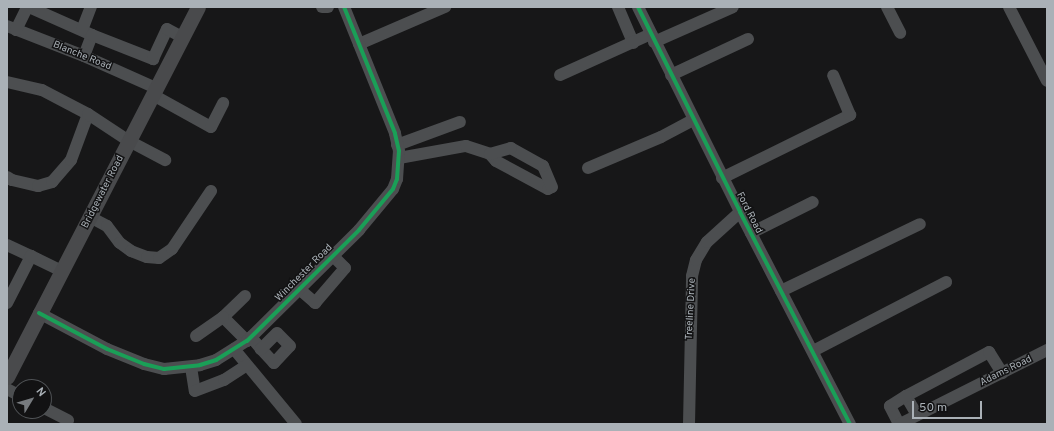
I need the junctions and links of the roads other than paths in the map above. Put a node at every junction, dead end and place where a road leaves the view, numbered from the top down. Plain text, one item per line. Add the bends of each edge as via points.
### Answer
1 (91, 7) edge
2 (198, 7) edge
3 (322, 7) edge
4 (328, 7) edge
5 (344, 7) edge
6 (445, 7) edge
7 (618, 7) edge
8 (638, 7) edge
9 (733, 7) edge
10 (887, 7) edge
11 (25, 8) edge
12 (1013, 8) edge
13 (12, 28) edge
14 (87, 32) junction
15 (900, 33) dead end
16 (182, 37) junction
17 (653, 38) junction
18 (748, 39) dead end
19 (633, 43) junction
20 (359, 44) junction
21 (84, 56) junction
22 (1043, 66) edge
23 (833, 74) dead end
24 (560, 75) dead end
25 (671, 75) junction
26 (1047, 81) edge
27 (7, 82) edge
28 (154, 92) junction
29 (223, 103) dead end
30 (88, 114) junction
31 (693, 120) junction
32 (460, 122) dead end
33 (129, 141) junction
34 (397, 145) junction
35 (490, 154) junction
36 (399, 158) junction
37 (165, 160) dead end
38 (588, 168) dead end
39 (7, 177) edge
40 (722, 178) junction
41 (211, 191) dead end
42 (813, 202) dead end
43 (740, 212) junction
44 (90, 217) junction
45 (920, 224) dead end
46 (751, 233) junction
47 (7, 245) edge
48 (332, 255) junction
49 (31, 256) junction
50 (62, 271) junction
51 (946, 282) dead end
52 (298, 288) junction
53 (781, 291) junction
54 (245, 296) dead end
55 (7, 303) edge
56 (39, 313) junction
57 (223, 317) junction
58 (196, 336) dead end
59 (249, 339) junction
60 (234, 349) junction
61 (261, 349) dead end
62 (1047, 350) edge
63 (813, 351) junction
64 (247, 365) junction
65 (190, 367) junction
66 (1002, 372) junction
67 (7, 377) edge
68 (906, 396) junction
69 (52, 412) edge
70 (917, 415) junction
71 (68, 420) dead end
72 (296, 424) edge
73 (689, 424) edge
74 (850, 424) edge
75 (900, 424) edge

1 - 14 street
2 - 16 main road, Bridgewater Road
3 - 4 street
5 - 20 street, Winchester Road
6 - 20 street
7 - 19 street
8 - 17 street, Ford Road
9 - 17 street
10 - 15 street
11 - 13 street
11 - 14 street
12 - 22 street
13 - 21 street, Blanche Road
14 - 16 street via 153,59 167,29
14 - 21 street
16 - 28 main road, Bridgewater Road
17 - 19 street
17 - 25 street, Ford Road
18 - 25 street
19 - 24 street
20 - 34 street, Winchester Road
21 - 28 street, Blanche Road
22 - 26 street
23 - 40 street via 850,115
25 - 31 street, Ford Road
27 - 30 street via 42,90
28 - 29 street, Blanche Road via 211,127
28 - 33 main road, Bridgewater Road
30 - 33 street
30 - 39 street via 72,160 52,182 38,186
31 - 38 street via 661,137
31 - 40 street, Ford Road
32 - 34 street
33 - 37 street
33 - 44 main road, Bridgewater Road
34 - 36 street, Winchester Road
35 - 35 street via 496,161 548,189 552,187 543,166 511,148
35 - 36 street via 466,146
36 - 48 street, Winchester Road via 397,179 388,198
40 - 43 street, Ford Road
41 - 44 street via 176,244 168,253 158,258 131,251 120,243 107,226
42 - 46 street
43 - 46 street, Ford Road
43 - 73 street, Treeline Drive via 707,242 696,260 692,276
44 - 50 main road, Bridgewater Road
45 - 53 street
46 - 53 street, Ford Road
47 - 49 street
48 - 52 street, Winchester Road
48 - 52 street via 345,268 315,303
49 - 50 street
49 - 55 street
50 - 56 main road, Bridgewater Road
51 - 63 street
52 - 59 street, Winchester Road
53 - 63 street, Ford Road
54 - 57 street
56 - 65 street, Winchester Road via 107,349 144,364 164,369
56 - 67 main road, Bridgewater Road
57 - 58 street
57 - 59 street
59 - 60 street, Winchester Road
59 - 61 street
60 - 64 street
60 - 65 street, Winchester Road via 216,360
62 - 66 street, Adams Road
63 - 74 street, Ford Road
64 - 65 street via 224,380 195,391
64 - 72 street
66 - 68 street via 989,352
66 - 70 street, Adams Road
68 - 70 street
68 - 75 street via 890,406
69 - 71 street
70 - 75 street, Adams Road

